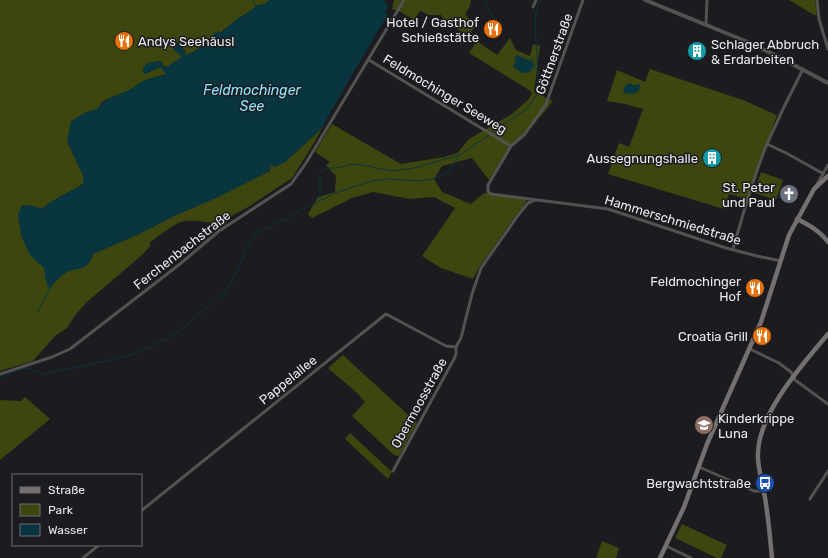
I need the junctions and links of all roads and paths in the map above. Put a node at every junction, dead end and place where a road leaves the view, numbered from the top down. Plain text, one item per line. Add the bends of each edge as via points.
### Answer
1 (404, 0) edge
2 (536, 0) edge
3 (583, 0) edge
4 (645, 0) edge
5 (707, 0) edge
6 (817, 0) edge
7 (533, 7) dead end
8 (706, 25) junction
9 (828, 49) edge
10 (369, 60) junction
11 (803, 69) junction
12 (828, 83) edge
13 (767, 144) junction
14 (511, 146) junction
15 (828, 165) edge
16 (822, 173) junction
17 (828, 176) edge
18 (814, 189) junction
19 (488, 191) joint
20 (537, 200) junction
21 (797, 219) junction
22 (828, 242) edge
23 (733, 249) junction
24 (781, 261) junction
25 (828, 334) edge
26 (456, 347) junction
27 (750, 349) junction
28 (0, 374) edge
29 (794, 376) junction
30 (828, 404) edge
31 (699, 467) junction
32 (393, 471) dead end
33 (828, 471) edge
34 (764, 491) junction
35 (810, 499) dead end
36 (142, 510) edge
37 (98, 546) edge
38 (666, 546) junction
39 (83, 558) edge
40 (660, 558) edge
41 (691, 558) edge
42 (772, 558) edge

1 - 10 street, Ferchenbachstraße
2 - 7 street
3 - 14 street, Göttnerstraße via 549,98 525,134
4 - 8 street
5 - 8 street
6 - 9 street via 819,19
8 - 11 street
10 - 14 street, Feldmochinger Seeweg
10 - 28 street, Ferchenbachstraße via 303,169 291,184 219,231 70,350
11 - 12 street
11 - 13 street
13 - 16 street
13 - 23 street
14 - 19 street, Göttnerstraße via 488,185
15 - 16 street
16 - 18 street
17 - 18 main road
18 - 21 main road
19 - 20 street, Hammerschmiedstraße via 491,194
20 - 23 street, Hammerschmiedstraße via 608,209
20 - 26 street, Obermoosstraße via 528,203 481,268 461,338
21 - 22 main road via 815,229
21 - 24 main road
23 - 24 street, Hammerschmiedstraße
24 - 27 main road
25 - 29 main road
26 - 32 street, Obermoosstraße via 454,359
26 - 36 street, Pappelallee via 446,346 386,314
27 - 29 street via 779,363
27 - 31 main road
29 - 30 street via 795,380
29 - 34 main road via 771,411 758,445
31 - 34 street via 754,491
31 - 38 main road
33 - 35 street
34 - 42 main road
37 - 39 street
38 - 40 main road
38 - 41 street

